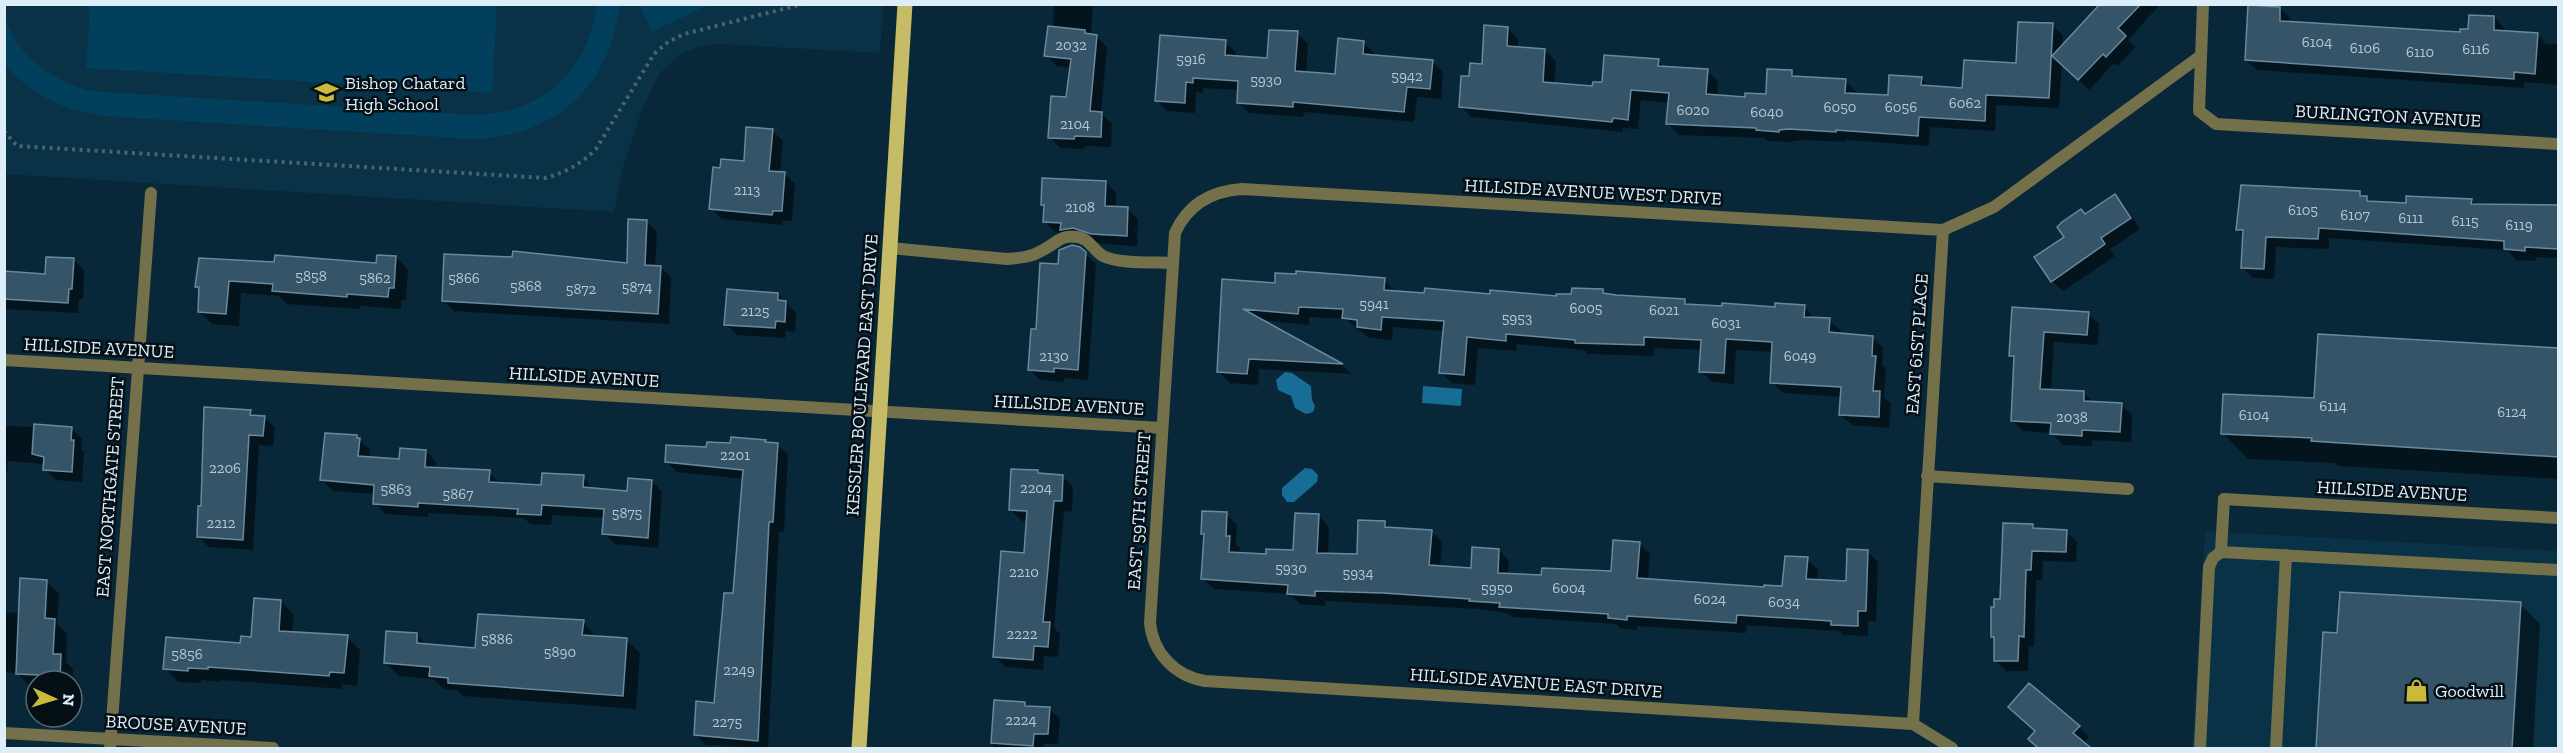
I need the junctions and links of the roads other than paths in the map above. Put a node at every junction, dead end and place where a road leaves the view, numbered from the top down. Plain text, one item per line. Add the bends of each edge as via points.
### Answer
1 (905, 4) edge
2 (2203, 4) edge
3 (2199, 57) junction
4 (2559, 144) edge
5 (1242, 189) joint
6 (151, 193) dead end
7 (1943, 230) junction
8 (890, 248) junction
9 (1173, 264) junction
10 (4, 360) edge
11 (136, 368) junction
12 (879, 412) junction
13 (1162, 428) junction
14 (1927, 476) junction
15 (2128, 489) dead end
16 (2559, 518) edge
17 (2221, 552) junction
18 (2286, 555) junction
19 (2559, 570) edge
20 (1164, 658) joint
21 (1912, 724) junction
22 (4, 733) edge
23 (110, 744) edge
24 (273, 748) edge
25 (859, 748) edge
26 (1952, 748) edge
27 (2200, 748) edge
28 (2276, 748) edge

1 - 8 main road, KESSLER BOULEVARD EAST DRIVE
2 - 3 street
3 - 4 street, BURLINGTON AVENUE via 2199,111 2216,124
3 - 7 street via 1994,207
5 - 7 street, HILLSIDE AVENUE WEST DRIVE
5 - 9 street, EAST 59TH STREET via 1214,193 1186,214 1175,233
6 - 11 street, EAST NORTHGATE STREET
7 - 14 street, EAST 61ST PLACE
8 - 9 street via 1025,258 1058,239 1078,237 1087,240 1104,257
8 - 12 main road, KESSLER BOULEVARD EAST DRIVE
9 - 13 street, EAST 59TH STREET
10 - 11 street, HILLSIDE AVENUE
11 - 12 street, HILLSIDE AVENUE
11 - 23 street, EAST NORTHGATE STREET
12 - 13 street, HILLSIDE AVENUE
12 - 25 main road, KESSLER BOULEVARD EAST DRIVE
13 - 20 street, EAST 59TH STREET via 1150,623 1154,642
14 - 15 street
14 - 21 street, EAST 61ST PLACE
16 - 17 street, HILLSIDE AVENUE via 2224,499
17 - 18 street
17 - 27 street via 2209,567
18 - 19 street
18 - 28 street
20 - 21 street, HILLSIDE AVENUE EAST DRIVE via 1184,674 1204,681
21 - 26 street
22 - 23 street, BROUSE AVENUE
23 - 24 street, BROUSE AVENUE

